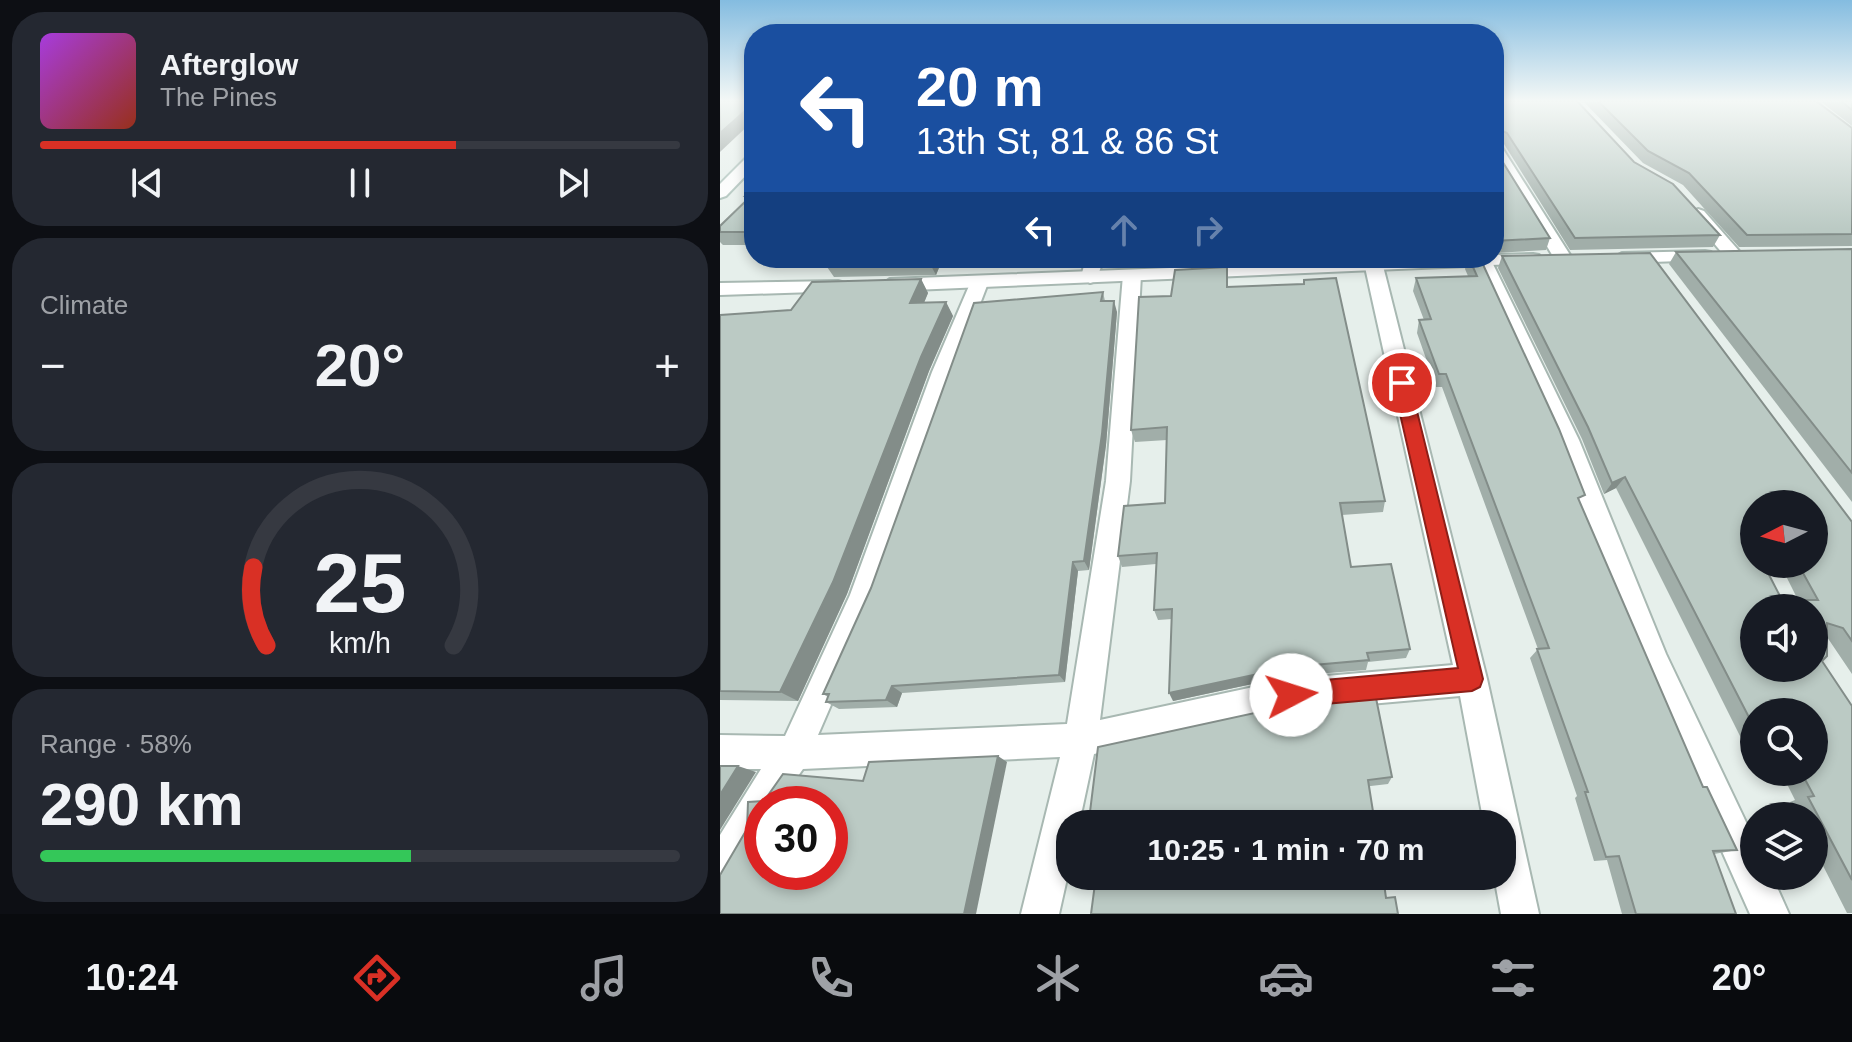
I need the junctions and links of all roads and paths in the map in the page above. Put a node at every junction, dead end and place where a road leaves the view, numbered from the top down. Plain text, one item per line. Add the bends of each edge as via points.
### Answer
1 (1504, 161) edge
2 (744, 168) edge
3 (720, 193) edge
4 (1688, 203) edge
5 (1607, 258) edge
6 (1651, 258) junction
7 (1504, 260) edge
8 (1092, 268) edge
9 (1252, 268) edge
10 (1375, 268) edge
11 (1486, 268) edge
12 (1132, 275) junction
13 (1090, 277) junction
14 (979, 283) junction
15 (1671, 284) edge
16 (720, 289) edge
17 (1472, 679) junction
18 (1081, 740) junction
19 (720, 752) edge
20 (794, 753) junction
21 (720, 870) edge
22 (1040, 914) edge
23 (1520, 914) edge
24 (1770, 914) edge

1 - 7 street via 1570,258
2 - 3 street
4 - 6 street via 1741,256
5 - 6 street
6 - 15 street
8 - 13 street
9 - 12 street
10 - 17 street
11 - 24 street via 1567,440 1654,663
12 - 13 street
12 - 18 street via 1118,481
13 - 14 street
14 - 16 street
14 - 20 street via 864,596
17 - 18 street via 1291,695
17 - 23 street
18 - 20 street
18 - 22 street
19 - 20 street
20 - 21 street

